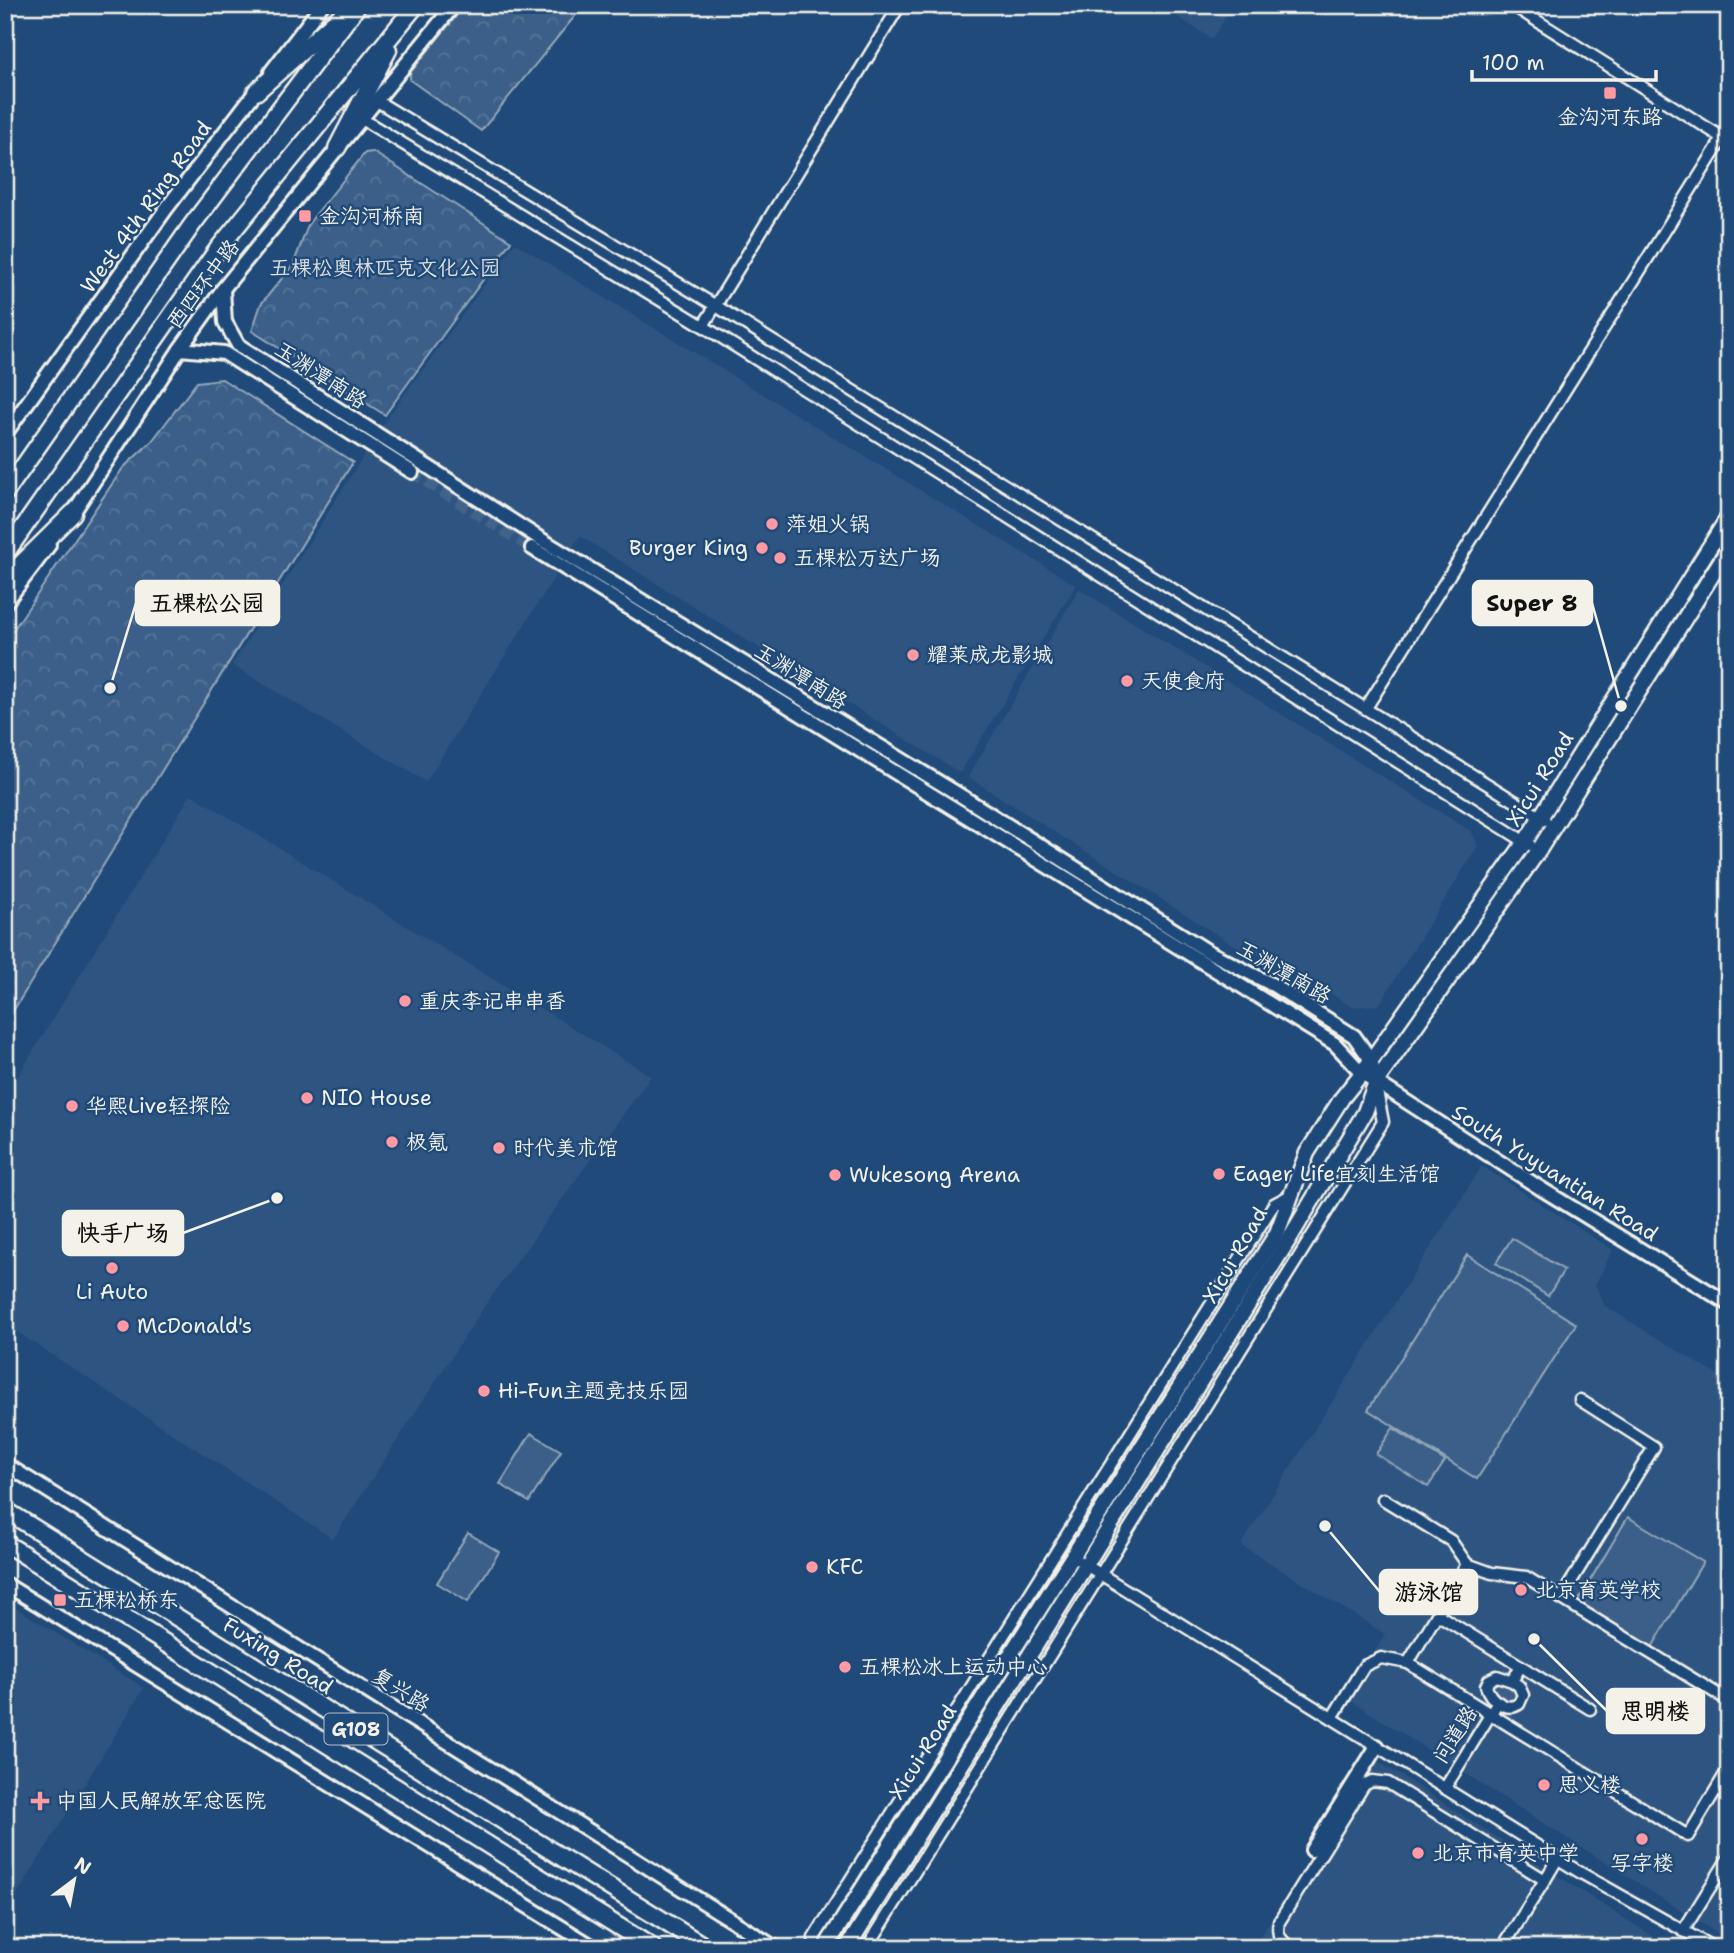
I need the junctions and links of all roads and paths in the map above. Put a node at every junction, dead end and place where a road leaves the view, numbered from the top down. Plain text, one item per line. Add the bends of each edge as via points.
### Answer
1 (322, 5) edge
2 (352, 5) edge
3 (358, 5) edge
4 (416, 5) edge
5 (454, 5) edge
6 (900, 5) edge
7 (1512, 5) edge
8 (403, 21) junction
9 (256, 92) junction
10 (377, 102) junction
11 (362, 119) junction
12 (1726, 139) edge
13 (337, 148) junction
14 (223, 289) junction
15 (716, 306) junction
16 (703, 326) junction
17 (180, 349) junction
18 (5, 434) edge
19 (412, 472) tunnel mouth
20 (5, 493) edge
21 (73, 513) junction
22 (1729, 516) edge
23 (532, 548) tunnel mouth
24 (1729, 548) edge
25 (5, 554) edge
26 (5, 580) edge
27 (5, 603) edge
28 (1366, 708) junction
29 (1541, 818) junction
30 (1554, 826) junction
31 (1525, 842) junction
32 (1539, 850) junction
33 (1371, 1059) junction
34 (1362, 1073) junction
35 (1376, 1082) junction
36 (1291, 1195) junction
37 (1729, 1304) edge
38 (1580, 1400) dead end
39 (5, 1464) edge
40 (1382, 1499) dead end
41 (5, 1510) edge
42 (5, 1543) edge
43 (1071, 1556) junction
44 (1467, 1564) junction
45 (1085, 1565) junction
46 (1100, 1574) junction
47 (5, 1584) edge
48 (1561, 1598) junction
49 (1437, 1614) junction
50 (1408, 1663) junction
51 (1521, 1666) junction
52 (1512, 1681) junction
53 (1729, 1701) edge
54 (1498, 1702) junction
55 (1590, 1709) dead end
56 (1491, 1714) junction
57 (1332, 1718) junction
58 (1377, 1746) junction
59 (1729, 1768) edge
60 (1445, 1788) junction
61 (1312, 1850) dead end
62 (1729, 1857) edge
63 (1558, 1858) junction
64 (1545, 1880) junction
65 (1683, 1931) junction
66 (1701, 1945) edge
67 (595, 1948) edge
68 (653, 1948) edge
69 (706, 1948) edge
70 (776, 1948) edge
71 (816, 1948) edge
72 (825, 1948) edge
73 (847, 1948) edge
74 (867, 1948) edge
75 (1292, 1948) edge
76 (1502, 1948) edge
77 (1714, 1948) edge

1 - 9 street, West 4th Ring Road
2 - 9 highway
3 - 20 highway, 西四环中路 via 192,225
4 - 8 highway, 西四环中路
5 - 10 street, 西四环中路
6 - 15 street
7 - 12 street
8 - 13 highway
8 - 25 highway, 西四环中路 via 218,249
9 - 18 street, West 4th Ring Road
10 - 11 street, 西四环中路
10 - 15 street
11 - 13 street, 西四环中路
11 - 16 street
12 - 28 street
13 - 14 street, 西四环中路
14 - 17 street, 西四环中路
14 - 33 street, 玉渊潭南路 via 225,322 238,345 539,538 1209,952 1273,985 1354,1036
15 - 16 street
15 - 28 street
16 - 31 street
17 - 19 street, 玉渊潭南路 via 224,353
17 - 21 street, 西四环中路
21 - 26 highway
21 - 27 street, 西四环中路
22 - 29 main road, Xicui Road
23 - 34 street, 玉渊潭南路 via 1335,1044
24 - 30 main road, Xicui Road
28 - 29 street
29 - 30 street
29 - 31 main road, Xicui Road
30 - 32 main road, Xicui Road
31 - 32 street
31 - 33 main road, Xicui Road
32 - 35 main road, Xicui Road
33 - 34 main road, Xicui Road
33 - 35 street, 玉渊潭南路
34 - 35 street, South Yuyuantian Road
34 - 36 main road, Xicui Road via 1307,1153
35 - 37 street, South Yuyuantian Road
35 - 45 main road, Xicui Road via 1365,1112 1291,1236
35 - 46 street via 1383,1122
36 - 43 main road, Xicui Road via 1277,1233
36 - 71 street via 1274,1204 814,1938
38 - 48 street via 1654,1447
39 - 70 street, 复兴路
40 - 44 street via 1451,1541
41 - 69 highway, Fuxing Road / G108
42 - 68 highway, G108
43 - 45 street
43 - 72 main road, Xicui Road
44 - 48 street via 1492,1573 1527,1577
44 - 49 street
45 - 46 street
45 - 73 main road, Xicui Road
46 - 57 street
46 - 74 street
47 - 67 street
48 - 53 street
49 - 50 street
49 - 51 street
50 - 56 street
50 - 57 street via 1381,1658 1364,1666
51 - 52 street
51 - 55 street
52 - 54 street via 1497,1676 1488,1682 1487,1691
52 - 54 street via 1522,1691 1521,1702 1510,1708
54 - 56 street, 问道路
56 - 59 street via 1688,1836
56 - 60 street, 问道路
57 - 58 street
58 - 60 street
58 - 61 street
60 - 63 street
62 - 65 street
63 - 64 street
63 - 65 street
64 - 75 street via 1388,1783 1372,1781 1364,1785 1279,1922 1279,1937
64 - 76 street
65 - 66 street
66 - 77 street

